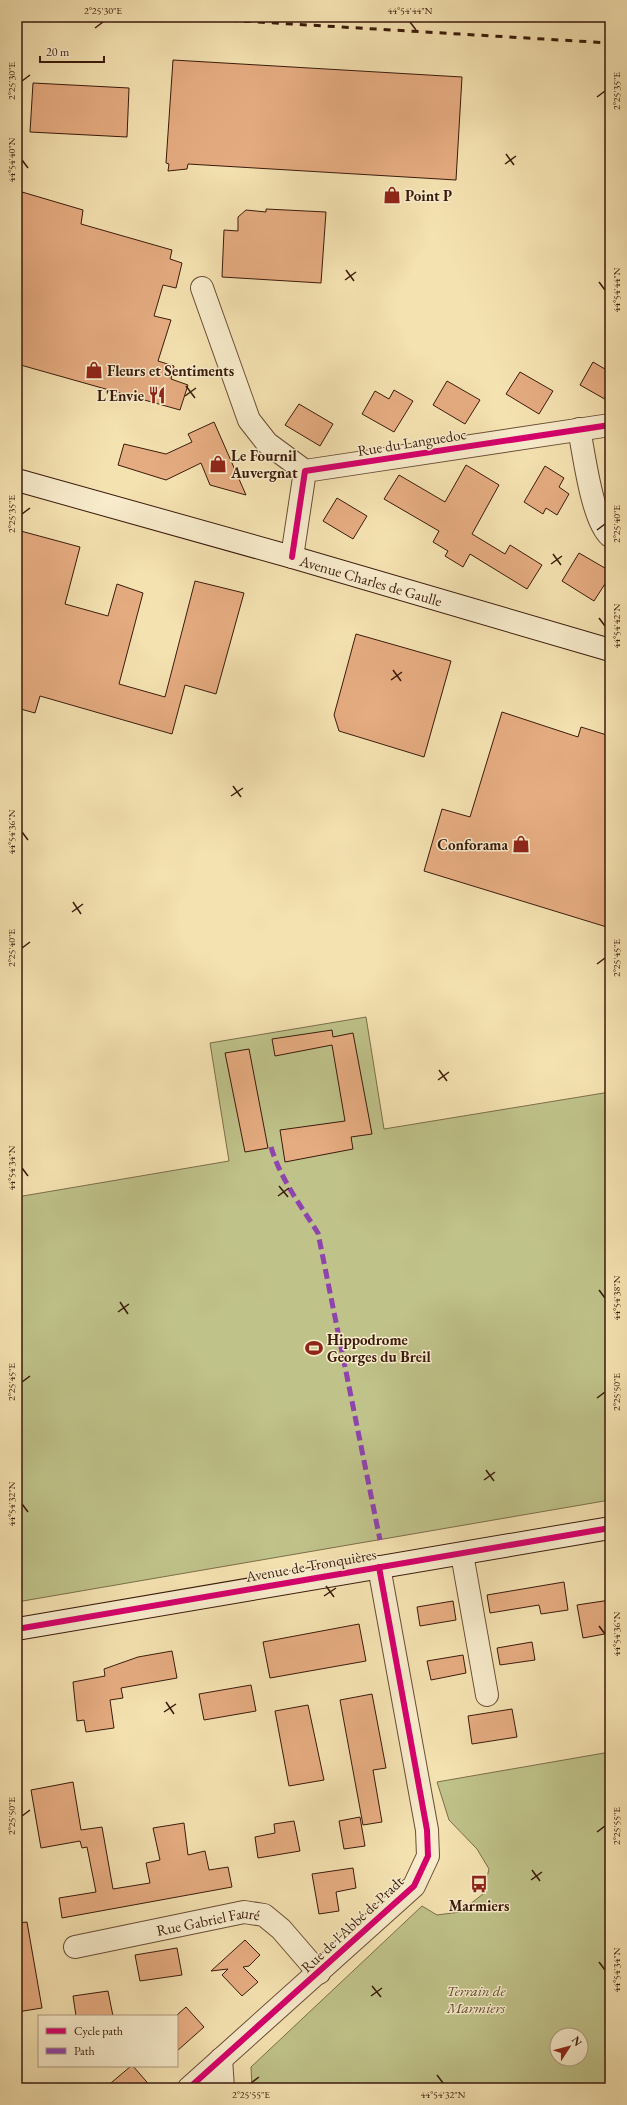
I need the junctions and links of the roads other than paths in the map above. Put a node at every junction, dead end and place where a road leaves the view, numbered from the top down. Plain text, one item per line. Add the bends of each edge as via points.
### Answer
1 (202, 288) dead end
2 (610, 425) edge
3 (579, 429) junction
4 (305, 471) junction
5 (17, 480) edge
6 (610, 536) edge
7 (292, 558) junction
8 (610, 650) edge
9 (610, 1528) edge
10 (462, 1554) junction
11 (379, 1567) junction
12 (17, 1629) edge
13 (488, 1695) dead end
14 (75, 1947) dead end
15 (319, 1973) junction
16 (221, 2059) junction
17 (189, 2088) edge
18 (224, 2088) edge

1 - 4 street via 249,420 267,443
2 - 3 street, Rue du Languedoc
3 - 4 street, Rue du Languedoc
3 - 6 street via 598,517
4 - 7 street
5 - 7 street, Avenue Charles de Gaulle
7 - 8 street, Avenue Charles de Gaulle
9 - 10 street, Avenue de Tronquières
10 - 11 street, Avenue de Tronquières
10 - 13 street
11 - 12 street, Avenue de Tronquières
11 - 15 street, Rue de l'Abbé de Pradt via 427,1830 428,1856 414,1886
14 - 15 street, Rue Gabriel Fauré via 244,1912 264,1915 281,1929
15 - 16 street, Rue de l'Abbé de Pradt
16 - 17 street, Rue de l'Abbé de Pradt
16 - 18 street

